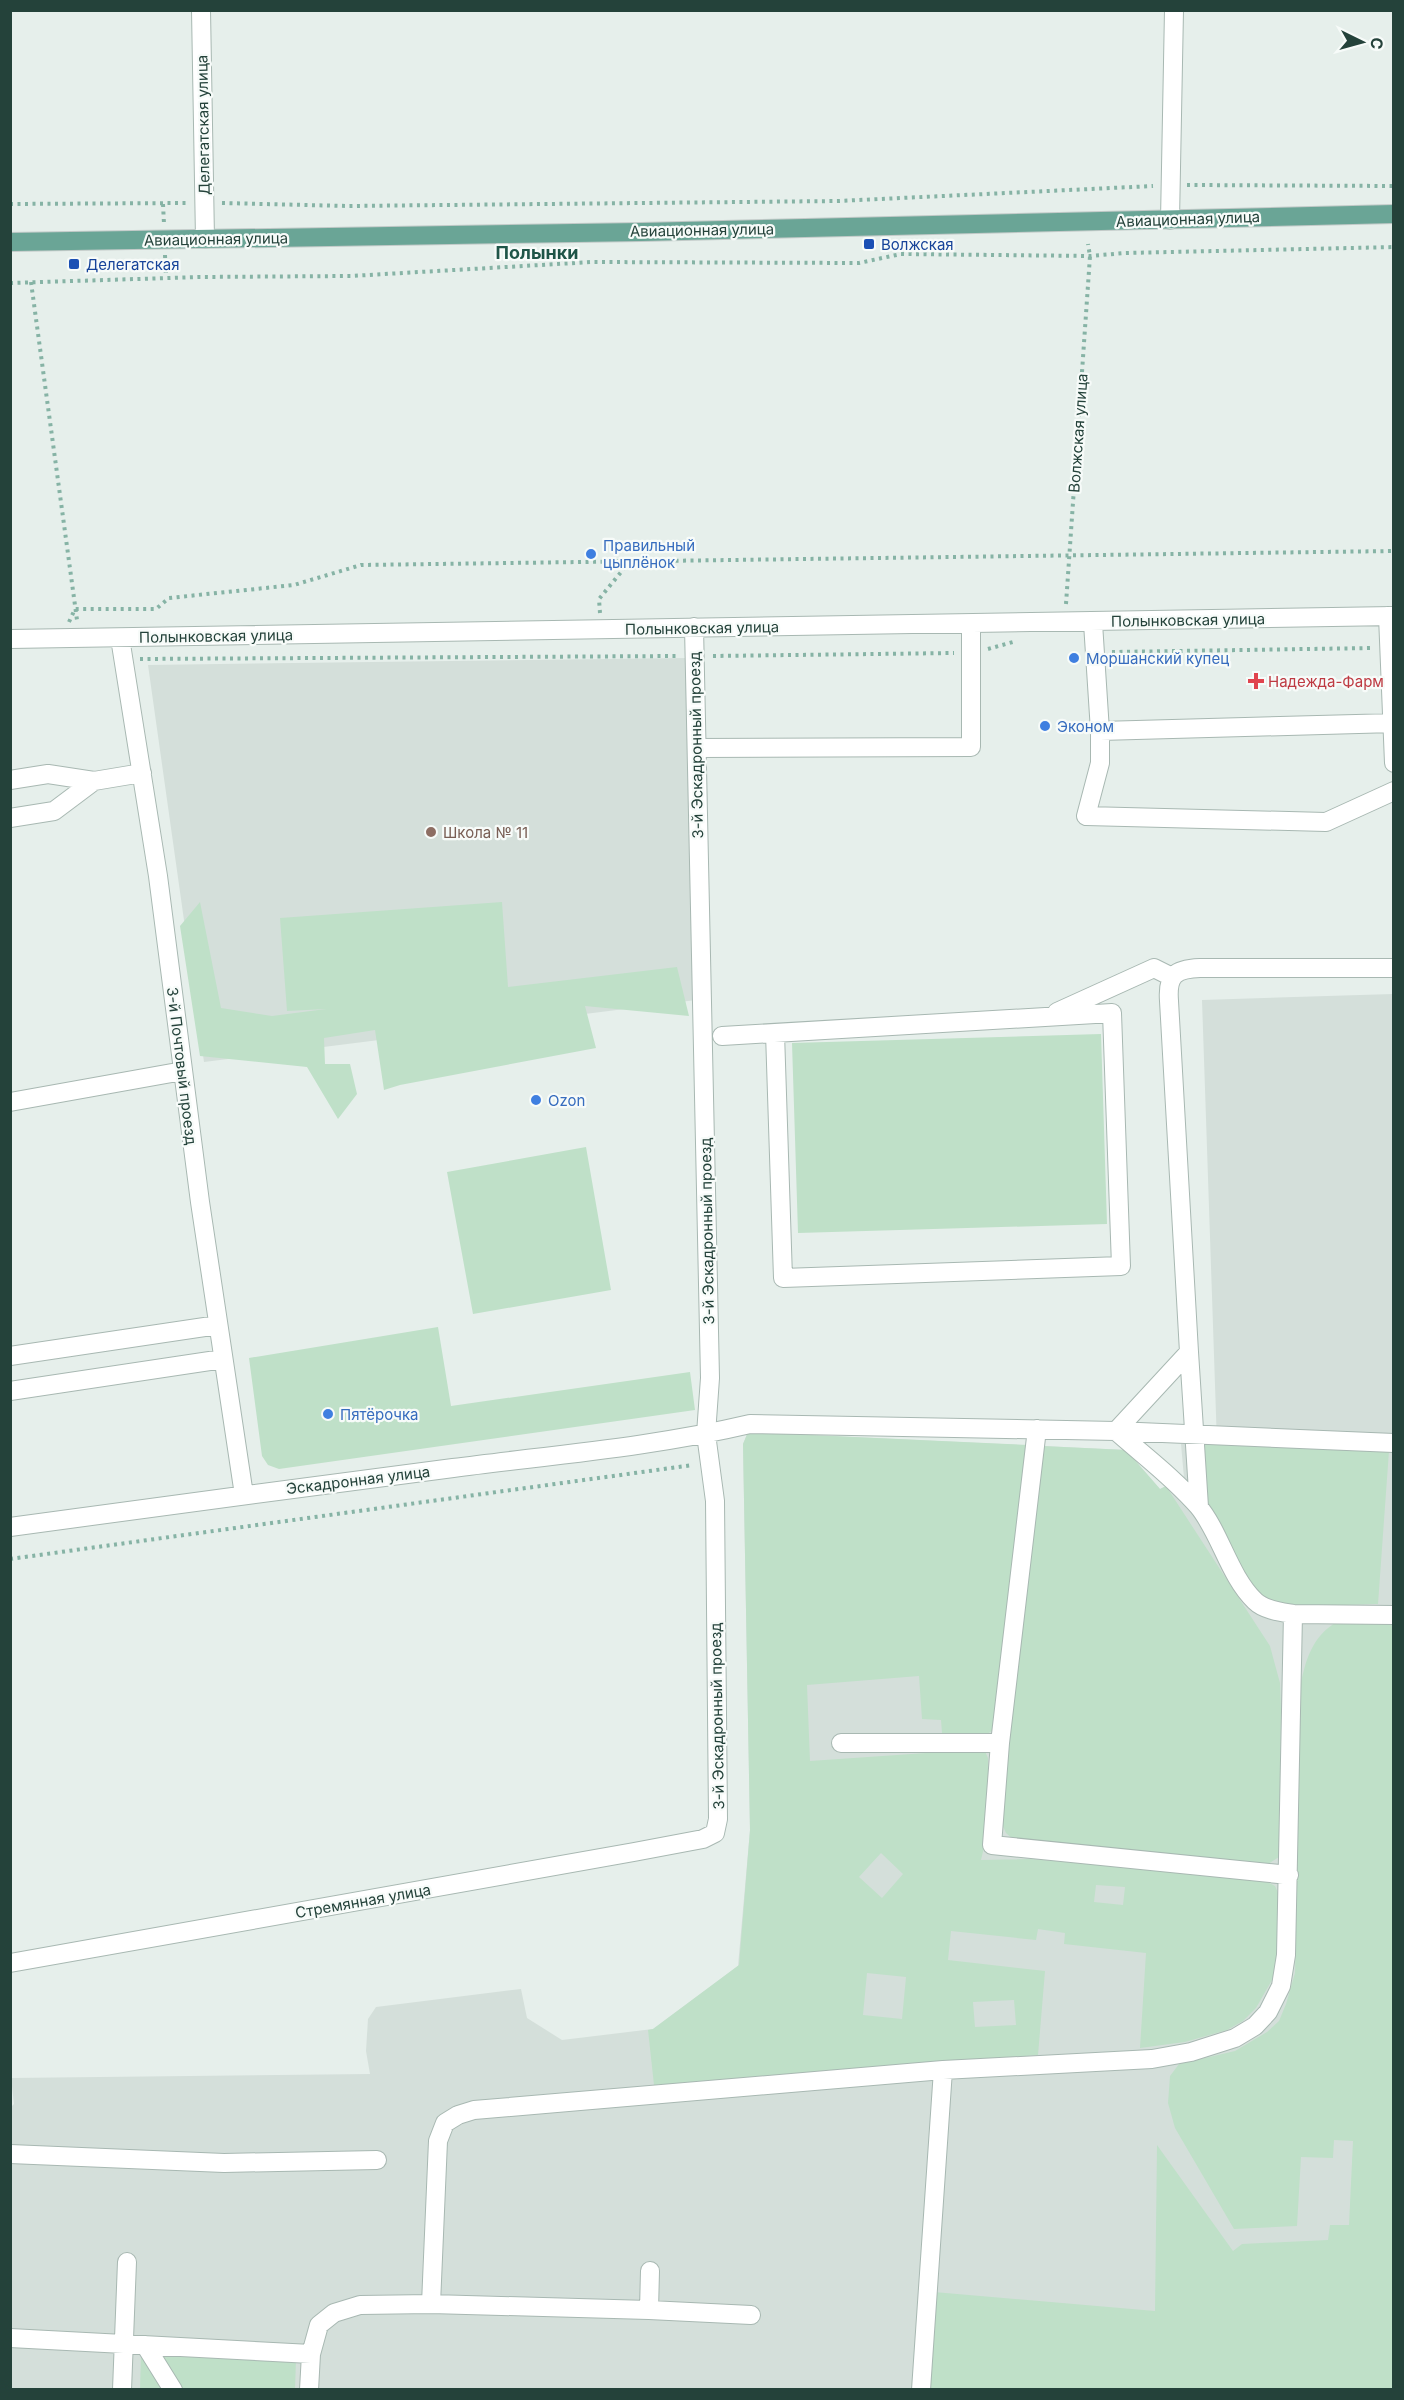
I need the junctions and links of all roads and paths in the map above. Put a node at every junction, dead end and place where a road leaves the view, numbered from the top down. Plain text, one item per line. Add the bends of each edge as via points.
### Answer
1 (201, 10) edge
2 (1174, 10) edge
3 (1170, 185) junction
4 (1394, 186) edge
5 (204, 203) junction
6 (10, 204) edge
7 (1394, 214) edge
8 (1170, 220) junction
9 (206, 239) junction
10 (10, 242) edge
11 (1088, 244) dead end
12 (1394, 247) edge
13 (1090, 256) junction
14 (31, 282) junction
15 (10, 283) edge
16 (1394, 551) edge
17 (1070, 554) junction
18 (631, 560) junction
19 (75, 609) junction
20 (1391, 616) edge
21 (1065, 623) junction
22 (1093, 623) junction
23 (971, 624) junction
24 (61, 626) dead end
25 (694, 627) junction
26 (600, 629) junction
27 (80, 638) junction
28 (120, 638) junction
29 (10, 639) edge
30 (1023, 639) dead end
31 (1389, 648) junction
32 (1095, 652) junction
33 (972, 653) junction
34 (600, 656) junction
35 (694, 656) junction
36 (123, 659) junction
37 (1392, 723) edge
38 (1100, 731) junction
39 (697, 748) junction
40 (1394, 763) edge
41 (142, 773) junction
42 (10, 780) edge
43 (94, 782) junction
44 (1394, 791) edge
45 (10, 818) edge
46 (1394, 968) edge
47 (1172, 977) junction
48 (1047, 1017) junction
49 (775, 1033) junction
50 (722, 1036) dead end
51 (183, 1071) junction
52 (10, 1102) edge
53 (218, 1324) junction
54 (1189, 1352) junction
55 (10, 1356) edge
56 (224, 1359) junction
57 (10, 1391) edge
58 (1037, 1429) junction
59 (1116, 1431) junction
60 (706, 1434) junction
61 (1193, 1434) junction
62 (1394, 1443) edge
63 (710, 1462) junction
64 (244, 1495) junction
65 (1199, 1507) junction
66 (10, 1527) edge
67 (10, 1559) edge
68 (1293, 1614) junction
69 (1394, 1615) edge
70 (841, 1743) dead end
71 (1000, 1743) junction
72 (715, 1833) joint
73 (1289, 1875) junction
74 (10, 1963) edge
75 (943, 2070) junction
76 (10, 2154) edge
77 (377, 2160) dead end
78 (127, 2262) dead end
79 (650, 2271) dead end
80 (431, 2304) junction
81 (649, 2310) junction
82 (751, 2315) dead end
83 (10, 2338) edge
84 (123, 2344) junction
85 (145, 2345) junction
86 (311, 2354) junction
87 (308, 2387) edge
88 (122, 2390) edge
89 (173, 2390) edge
90 (921, 2390) edge

1 - 5 street, Делегатская улица
2 - 3 street
3 - 4 path
3 - 5 path via 838,201 348,206
3 - 8 street
5 - 6 path
5 - 9 street, Делегатская улица
7 - 8 main road, Авиационная улица
8 - 9 main road, Авиационная улица
9 - 10 main road, Авиационная улица
11 - 13 path, Волжская улица
12 - 13 path
13 - 14 path via 901,255 859,263 592,262 351,276
13 - 17 path, Волжская улица
14 - 15 path
14 - 19 path
16 - 17 path
17 - 18 path
17 - 21 path, Волжская улица
18 - 19 path via 361,565 294,585 170,598 156,609
18 - 26 path via 600,599
19 - 24 path via 69,623
19 - 27 path
20 - 22 street, Полынковская улица
20 - 31 street
21 - 22 street, Полынковская улица
21 - 23 street, Полынковская улица
22 - 32 street
23 - 25 street, Полынковская улица
23 - 33 street
25 - 26 street, Полынковская улица
25 - 35 street, 3-й Эскадронный проезд
26 - 28 street, Полынковская улица
26 - 34 path
27 - 28 street, Полынковская улица
27 - 29 street, Полынковская улица
28 - 36 street, 3-й Почтовый проезд
30 - 33 path
31 - 32 path
31 - 37 street
32 - 38 street
33 - 35 path
33 - 39 street via 971,747
34 - 35 path
34 - 36 path
35 - 39 street, 3-й Эскадронный проезд
36 - 41 street, 3-й Почтовый проезд
37 - 38 street
37 - 40 street
38 - 44 street via 1100,763 1086,816 1326,822
39 - 60 street, 3-й Эскадронный проезд via 710,1366
41 - 43 street
41 - 51 street, 3-й Почтовый проезд
42 - 43 street via 48,774
43 - 45 street via 54,811
46 - 47 street via 1200,968 1182,969
47 - 48 street via 1154,968
47 - 54 street via 1168,995
48 - 49 street
48 - 49 street via 1112,1013 1121,1266 783,1278
49 - 50 street
51 - 52 street
51 - 53 street, 3-й Почтовый проезд
53 - 55 street
53 - 56 street, 3-й Почтовый проезд
54 - 59 street
54 - 61 street
56 - 57 street
56 - 64 street, 3-й Почтовый проезд
58 - 59 street, Эскадронная улица
58 - 60 street, Эскадронная улица via 750,1424
58 - 71 street
59 - 61 street, Эскадронная улица
59 - 65 street
60 - 63 street, 3-й Эскадронный проезд
60 - 64 street, Эскадронная улица
61 - 62 street, Эскадронная улица
61 - 65 street
63 - 67 path
63 - 72 street, 3-й Эскадронный проезд via 715,1501
64 - 66 street, Эскадронная улица
65 - 68 street via 1255,1602
68 - 69 street
68 - 73 street
70 - 71 street
71 - 73 street via 992,1845
72 - 74 street, Стремянная улица via 703,1839 634,1852
73 - 75 street via 1281,1986 1268,2012 1235,2038 1152,2059
75 - 80 street via 553,2102 458,2115 445,2123 438,2141
75 - 90 street
76 - 77 street via 224,2163
78 - 84 street
79 - 81 street
80 - 81 street
80 - 86 street via 360,2305 334,2313 319,2325
81 - 82 street
83 - 84 street
84 - 85 street
84 - 88 street
85 - 86 street
85 - 89 street
86 - 87 street

